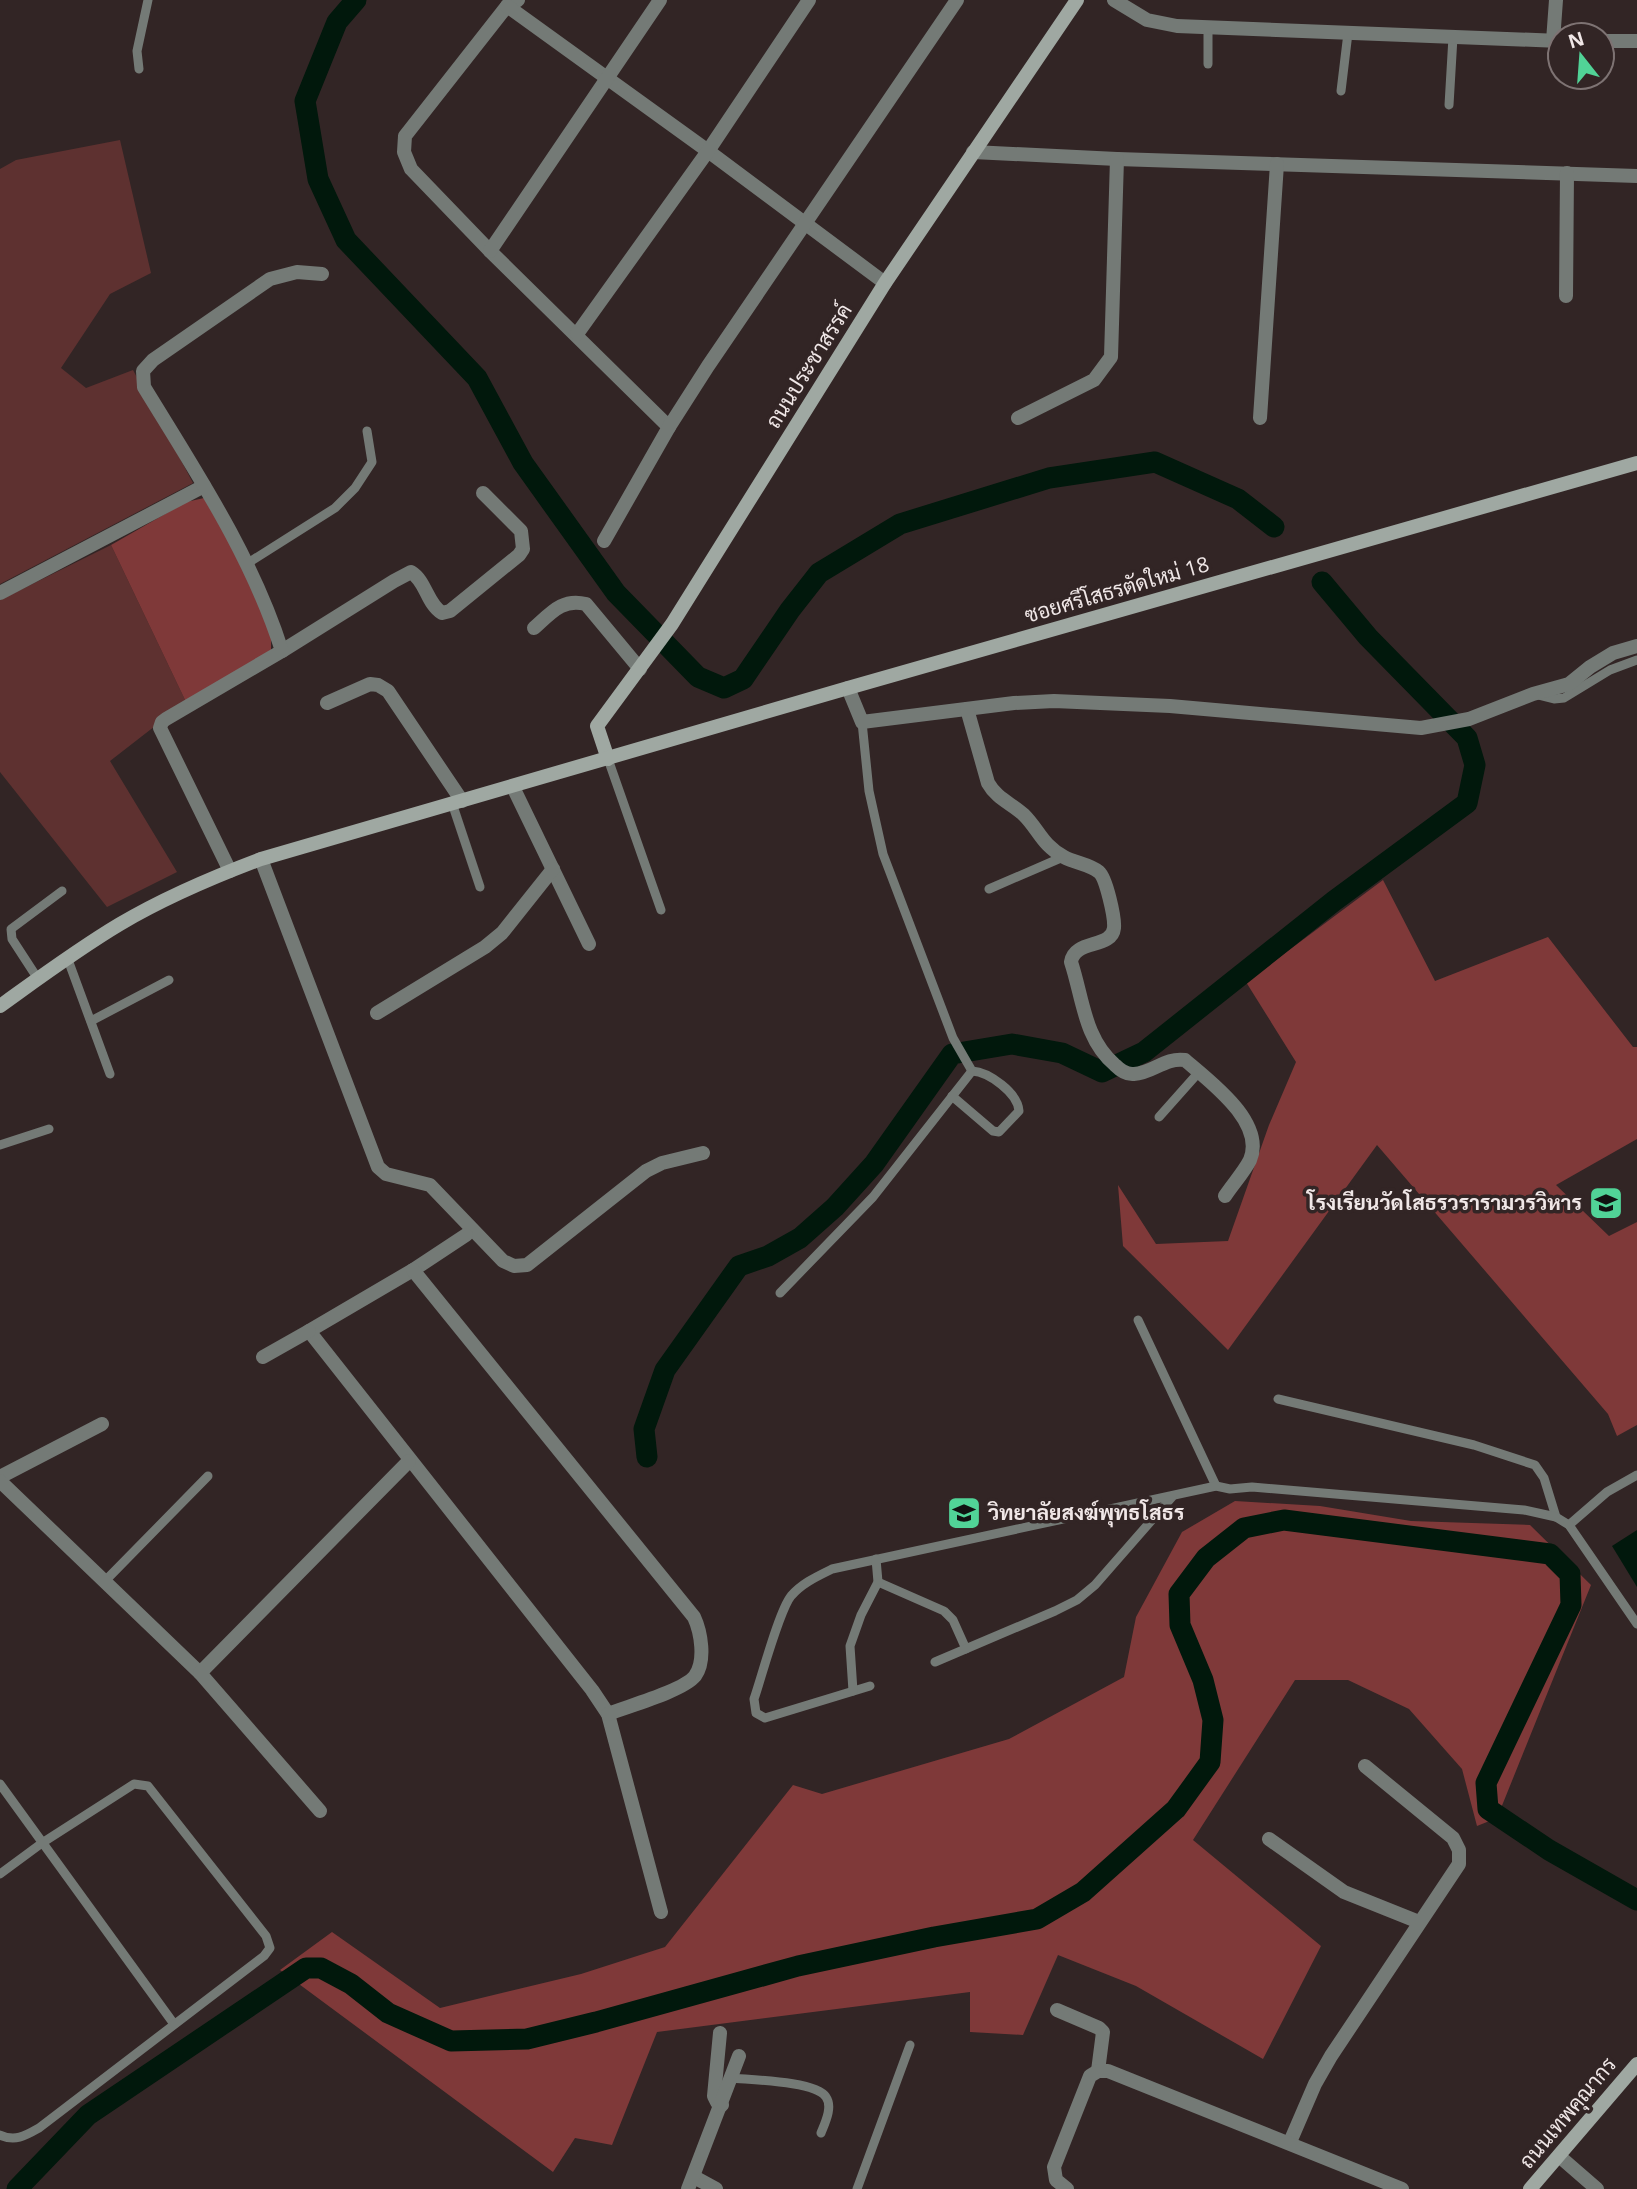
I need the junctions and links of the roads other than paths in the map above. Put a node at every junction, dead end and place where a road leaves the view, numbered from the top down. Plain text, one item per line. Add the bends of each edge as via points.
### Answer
1 (148, 0) edge
2 (660, 0) edge
3 (809, 0) edge
4 (957, 0) edge
5 (1077, 0) edge
6 (1114, 0) edge
7 (1556, 0) edge
8 (512, 3) edge
9 (1557, 21) edge
10 (1208, 28) junction
11 (1348, 33) junction
12 (1453, 37) junction
13 (1546, 41) edge
14 (1616, 41) edge
15 (1637, 41) edge
16 (1208, 64) dead end
17 (139, 69) dead end
18 (608, 78) junction
19 (1342, 91) dead end
20 (1449, 105) dead end
21 (708, 151) junction
22 (973, 152) junction
23 (1117, 159) junction
24 (1277, 164) junction
25 (1567, 173) junction
26 (1637, 176) edge
27 (806, 223) junction
28 (490, 251) junction
29 (323, 274) dead end
30 (885, 283) junction
31 (1566, 296) dead end
32 (577, 334) junction
33 (1018, 418) dead end
34 (1260, 418) dead end
35 (669, 427) junction
36 (367, 431) dead end
37 (1637, 463) edge
38 (204, 486) junction
39 (483, 493) dead end
40 (604, 541) dead end
41 (248, 563) junction
42 (0, 593) edge
43 (534, 628) dead end
44 (1637, 646) edge
45 (282, 651) junction
46 (1637, 660) edge
47 (644, 664) junction
48 (848, 688) junction
49 (1533, 694) junction
50 (327, 703) dead end
51 (967, 709) junction
52 (862, 722) junction
53 (608, 759) junction
54 (513, 787) junction
55 (457, 802) junction
56 (1063, 857) junction
57 (261, 859) junction
58 (553, 869) junction
59 (230, 871) junction
60 (480, 887) dead end
61 (989, 889) dead end
62 (62, 891) dead end
63 (661, 910) dead end
64 (589, 944) dead end
65 (67, 957) junction
66 (38, 979) junction
67 (169, 980) dead end
68 (0, 1006) edge
69 (377, 1013) dead end
70 (91, 1021) junction
71 (972, 1071) junction
72 (1199, 1072) junction
73 (110, 1073) dead end
74 (952, 1096) junction
75 (1159, 1117) dead end
76 (49, 1129) dead end
77 (0, 1144) edge
78 (703, 1153) dead end
79 (1225, 1196) dead end
80 (466, 1235) dead end
81 (413, 1270) junction
82 (780, 1293) dead end
83 (1138, 1320) dead end
84 (309, 1331) junction
85 (263, 1357) dead end
86 (1278, 1399) dead end
87 (102, 1423) dead end
88 (410, 1461) junction
89 (1637, 1475) edge
90 (208, 1476) dead end
91 (0, 1479) edge
92 (1216, 1486) junction
93 (1171, 1497) junction
94 (1556, 1517) junction
95 (1569, 1525) junction
96 (876, 1559) junction
97 (105, 1581) junction
98 (878, 1582) junction
99 (1637, 1624) edge
100 (966, 1649) junction
101 (935, 1662) dead end
102 (200, 1673) junction
103 (870, 1686) dead end
104 (853, 1691) junction
105 (608, 1714) junction
106 (1365, 1766) dead end
107 (0, 1784) edge
108 (320, 1811) dead end
109 (1269, 1839) dead end
110 (42, 1843) junction
111 (0, 1874) edge
112 (661, 1912) dead end
113 (1419, 1922) junction
114 (1057, 2010) dead end
115 (174, 2024) junction
116 (720, 2033) dead end
117 (910, 2045) dead end
118 (739, 2056) dead end
119 (1637, 2064) edge
120 (1098, 2071) junction
121 (731, 2078) junction
122 (722, 2105) junction
123 (821, 2133) dead end
124 (0, 2135) edge
125 (1290, 2143) junction
126 (1559, 2156) junction
127 (691, 2183) edge
128 (716, 2189) edge
129 (857, 2189) edge
130 (1067, 2189) edge
131 (1402, 2189) edge
132 (1531, 2189) edge
133 (1597, 2189) edge

1 - 17 lane via 137,51
2 - 18 street
3 - 21 street
4 - 27 street
5 - 22 street, ถนนประชาสรรค์
6 - 10 street via 1147,20
7 - 9 street
8 - 18 street
8 - 28 street via 405,136 404,152 411,169
10 - 11 street
10 - 16 lane
11 - 12 street
11 - 19 lane
12 - 13 street
12 - 20 lane
14 - 15 street
18 - 21 street
18 - 28 street
21 - 27 street
21 - 32 street
22 - 23 street
22 - 30 street, ถนนประชาสรรค์
23 - 24 street
23 - 33 street via 1111,356 1094,380
24 - 25 street
24 - 34 street
25 - 26 street
25 - 31 street
27 - 30 street
27 - 35 street
28 - 32 street
29 - 38 street via 297,272 270,279 153,359 143,371 144,387
30 - 47 street, ถนนประชาสรรค์
32 - 35 street
35 - 40 street
36 - 41 lane via 372,462 355,488 335,508
37 - 48 street, ซอยศรีโสธรตัดใหม่ 18
38 - 41 street
38 - 42 street
39 - 45 street via 521,531 523,549 450,611 437,610 411,572
41 - 45 street
43 - 47 street via 558,607 573,601 586,604
44 - 49 street via 1613,653 1569,684
45 - 59 street via 166,719 160,728
46 - 49 lane via 1610,670 1564,698
47 - 53 street, ถนนประชาสรรค์ via 597,726
48 - 52 street
48 - 53 street, ซอยศรีโสธรตัดใหม่ 18
49 - 51 street via 1469,719 1421,728 1108,702 1054,701
50 - 55 street via 370,684 388,691
51 - 52 street
51 - 56 street via 994,794 1023,814 1043,842
52 - 71 lane via 869,791 883,854 953,1038
53 - 54 street, ซอยศรีโสธรตัดใหม่ 18
53 - 63 lane
54 - 55 street, ซอยศรีโสธรตัดใหม่ 18
54 - 58 street
55 - 57 street, ซอยศรีโสธรตัดใหม่ 18
55 - 60 lane
56 - 61 lane
56 - 72 street via 1091,867 1104,878 1114,923 1109,937 1072,955 1093,1040 1120,1069 1134,1074 1176,1058
57 - 59 street, ซอยศรีโสธรตัดใหม่ 18
57 - 78 street via 378,1167 386,1174 430,1185 503,1261 527,1265 646,1171
58 - 64 street
58 - 69 street via 502,933 485,947
59 - 65 street, ซอยศรีโสธรตัดใหม่ 18 via 120,924
62 - 66 lane via 11,929 12,939
65 - 66 street, ซอยศรีโสธรตัดใหม่ 18
65 - 70 lane
66 - 68 street, ซอยศรีโสธรตัดใหม่ 18
67 - 70 lane
70 - 73 lane
71 - 74 lane
71 - 74 lane via 988,1075 1010,1094 1019,1111 999,1132
72 - 75 lane
72 - 79 street via 1234,1104 1252,1140 1250,1161
74 - 82 lane via 873,1196
76 - 77 lane
80 - 81 street
81 - 84 street
81 - 105 street via 694,1617 701,1632 697,1674 686,1684
83 - 92 lane
84 - 85 street
84 - 88 street
86 - 94 lane via 1474,1445 1535,1465
87 - 91 street
88 - 102 street
88 - 105 street
89 - 95 lane via 1607,1492
90 - 97 lane
91 - 97 street
92 - 93 lane
92 - 94 lane via 1524,1510
93 - 96 lane
93 - 100 lane via 1077,1600
94 - 95 lane
95 - 99 lane
96 - 98 lane
96 - 104 lane via 832,1569 803,1584 790,1598 754,1699 756,1713 765,1718
97 - 102 street
98 - 100 lane via 944,1611
98 - 104 lane via 850,1646
100 - 101 lane
102 - 108 street
103 - 104 lane
105 - 112 street
106 - 113 street via 1453,1838 1459,1850 1459,1864
107 - 110 lane
109 - 113 street via 1344,1892
110 - 111 lane
110 - 115 lane
110 - 115 lane via 134,1784 148,1786 266,1936 270,1948 264,1956
113 - 125 street via 1331,2056
114 - 120 street via 1103,2032
115 - 124 lane via 39,2128 21,2138
116 - 122 street via 713,2096
117 - 129 lane
118 - 121 street
119 - 126 street, ถนนเทพคุณากร
120 - 125 street via 1108,2071
120 - 130 street via 1090,2076 1054,2167 1056,2180
121 - 122 street
121 - 123 lane via 820,2091 829,2106
122 - 127 street
125 - 131 street
126 - 132 street, ถนนเทพคุณากร
126 - 133 street
127 - 128 street

